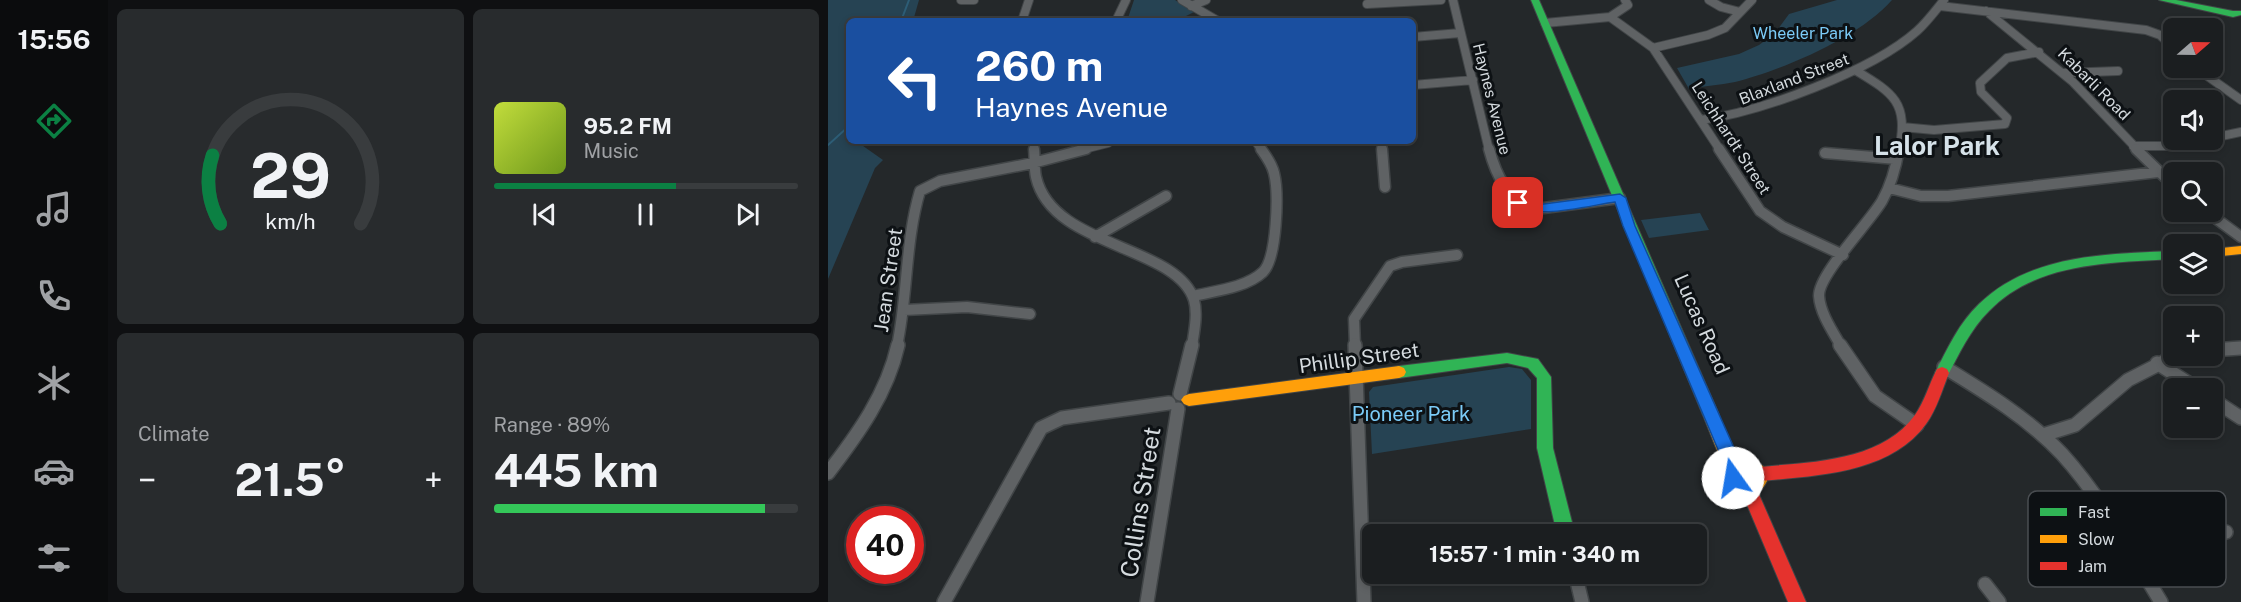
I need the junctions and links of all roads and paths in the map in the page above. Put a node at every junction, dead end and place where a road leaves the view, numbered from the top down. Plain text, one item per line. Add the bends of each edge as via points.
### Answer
1 (961, 0) edge
2 (974, 0) edge
3 (1029, 0) edge
4 (1126, 0) edge
5 (1182, 0) edge
6 (1206, 0) edge
7 (1441, 0) edge
8 (1453, 0) edge
9 (1535, 0) edge
10 (1625, 0) edge
11 (1709, 0) edge
12 (1752, 0) edge
13 (2163, 0) edge
14 (1942, 3) edge
15 (1367, 4) dead end
16 (1191, 6) junction
17 (1986, 11) junction
18 (2231, 11) edge
19 (1740, 12) junction
20 (1610, 17) junction
21 (1023, 18) edge
22 (1117, 18) edge
23 (1213, 18) edge
24 (1545, 23) junction
25 (1460, 33) junction
26 (1416, 38) edge
27 (2163, 38) edge
28 (1653, 48) junction
29 (2039, 52) junction
30 (1854, 70) junction
31 (2118, 71) dead end
32 (2063, 73) junction
33 (2210, 78) edge
34 (1473, 80) junction
35 (1416, 85) edge
36 (2241, 100) edge
37 (1701, 120) junction
38 (1902, 127) junction
39 (2241, 132) edge
40 (2223, 136) edge
41 (1034, 144) edge
42 (1104, 144) edge
43 (1259, 144) edge
44 (1381, 144) edge
45 (2133, 146) junction
46 (2163, 146) edge
47 (1825, 153) dead end
48 (1897, 159) junction
49 (1034, 163) junction
50 (2157, 172) junction
51 (2163, 177) edge
52 (1385, 187) dead end
53 (1889, 188) junction
54 (1166, 196) dead end
55 (1620, 198) junction
56 (2221, 222) edge
57 (1095, 237) junction
58 (2241, 237) edge
59 (2241, 250) edge
60 (2223, 252) edge
61 (1457, 255) dead end
62 (1843, 255) junction
63 (2163, 256) edge
64 (1193, 296) junction
65 (904, 310) junction
66 (1030, 314) dead end
67 (2241, 348) edge
68 (2223, 349) edge
69 (2163, 361) edge
70 (2157, 363) junction
71 (1944, 367) junction
72 (1355, 378) junction
73 (2180, 378) edge
74 (1179, 401) junction
75 (2223, 406) edge
76 (2241, 418) edge
77 (1917, 425) junction
78 (2043, 435) junction
79 (1733, 470) junction
80 (1753, 470) junction
81 (828, 473) edge
82 (1748, 488) junction
83 (2091, 491) edge
84 (1564, 524) edge
85 (1578, 584) edge
86 (1985, 584) dead end
87 (2152, 587) edge
88 (944, 602) edge
89 (1147, 602) edge
90 (1364, 602) edge
91 (1582, 602) edge
92 (1797, 602) edge
93 (1999, 602) edge
94 (2161, 602) edge

1 - 2 street
3 - 21 street
4 - 22 street
5 - 16 street
6 - 16 street
7 - 15 street
8 - 25 street, Haynes Avenue
9 - 24 street, Lucas Road
10 - 20 street via 1628,5
11 - 19 street
12 - 19 street
13 - 18 street
14 - 17 street
14 - 30 street, Blaxland Street via 1901,43
16 - 23 street
17 - 27 street via 2150,30
17 - 29 street, Kabarli Road
19 - 28 street via 1719,31
20 - 24 street
20 - 28 street, Leichhardt Street
24 - 55 street, Lucas Road
25 - 26 street
25 - 34 street, Haynes Avenue
28 - 37 street, Leichhardt Street
29 - 32 street, Kabarli Road
29 - 38 street via 2007,58 1979,85 1981,92 2007,118 2005,124 1934,130
30 - 37 street, Blaxland Street via 1740,114
30 - 38 street via 1896,100 1902,112
31 - 32 street
32 - 45 street, Kabarli Road
33 - 36 street
34 - 35 street
34 - 55 street, Haynes Avenue via 1494,169 1521,206 1536,209
37 - 62 street, Leichhardt Street via 1760,211 1783,227
38 - 48 street
39 - 40 street
41 - 49 street
42 - 49 street
43 - 64 street via 1275,176 1270,262 1263,272 1248,280
44 - 52 street
45 - 46 street
45 - 50 street, Kabarli Road
47 - 48 street
48 - 53 street
49 - 57 street via 1039,184 1049,201 1066,219
49 - 65 street, Jean Street via 940,182 920,191 909,247
50 - 51 street, Kabarli Road
50 - 53 street via 1947,196 1921,196
53 - 62 street
54 - 57 street
55 - 79 street, Lucas Road
55 - 80 street, Lucas Road via 1730,438
56 - 58 street
57 - 64 street via 1171,272
59 - 60 street
61 - 72 street via 1395,264 1387,270 1354,319
62 - 77 street via 1820,287 1819,301 1825,317 1870,391
63 - 71 street via 2073,264 2008,286 1977,310
64 - 74 street, Collins Street via 1195,318
65 - 66 street via 1015,309
65 - 81 street, Jean Street via 892,371 879,401 860,434
67 - 68 street
69 - 70 street
70 - 73 street
70 - 78 street via 2128,380 2087,417
71 - 77 street
71 - 78 street
72 - 74 street, Phillip Street
72 - 84 street, Phillip Street via 1507,358 1533,363 1544,377 1544,441
72 - 90 street
74 - 88 street, Phillip Street via 1062,418 1046,425 1035,438
74 - 89 street, Collins Street
75 - 76 street
77 - 80 street via 1892,446 1851,460
78 - 83 street
79 - 80 street via 1739,465
79 - 82 street, Lucas Road via 1735,482
80 - 82 street via 1758,484
82 - 92 street
85 - 91 street
86 - 93 street
87 - 94 street

